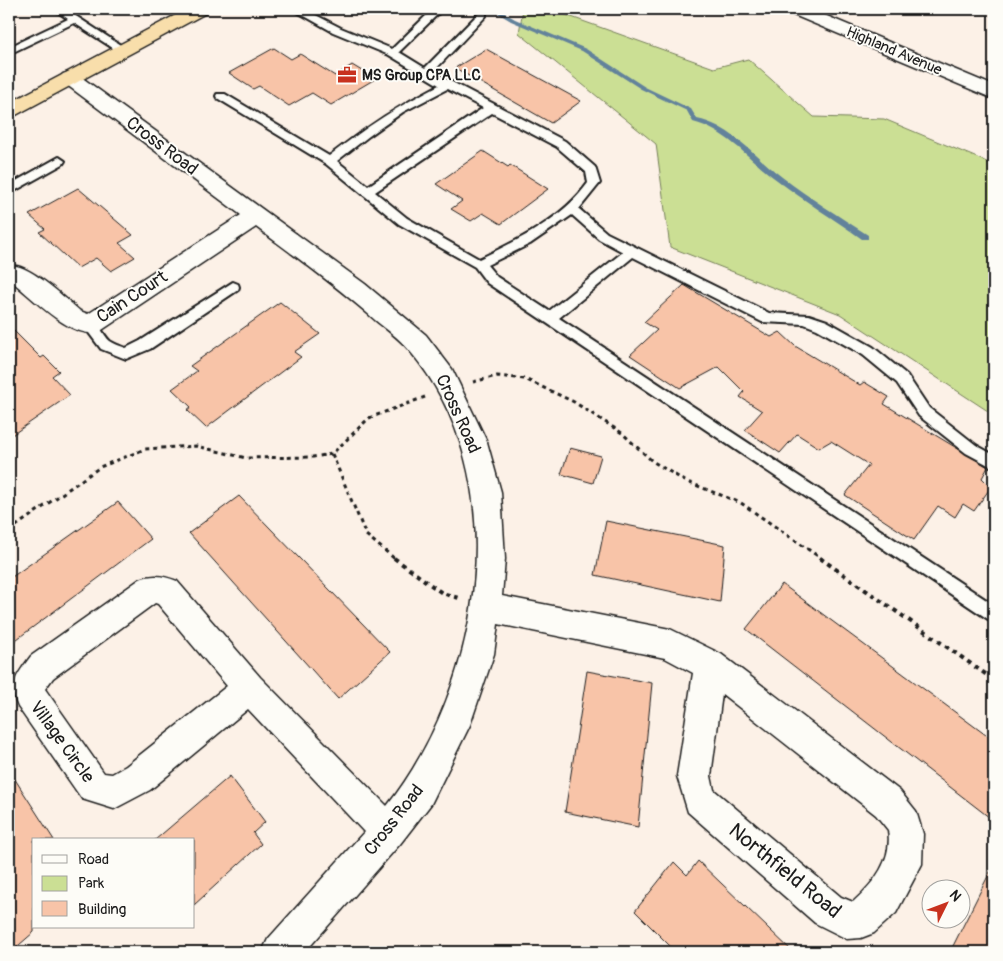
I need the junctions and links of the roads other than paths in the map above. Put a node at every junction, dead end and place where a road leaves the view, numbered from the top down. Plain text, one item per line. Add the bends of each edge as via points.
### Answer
1 (59, 9) edge
2 (200, 9) edge
3 (297, 9) edge
4 (438, 9) edge
5 (795, 9) edge
6 (483, 14) dead end
7 (75, 19) junction
8 (123, 50) junction
9 (9, 51) edge
10 (393, 53) junction
11 (427, 72) junction
12 (70, 78) junction
13 (447, 85) junction
14 (994, 93) edge
15 (222, 96) dead end
16 (491, 108) junction
17 (9, 111) edge
18 (59, 161) dead end
19 (330, 161) junction
20 (9, 190) edge
21 (368, 191) junction
22 (572, 209) junction
23 (256, 216) junction
24 (632, 251) junction
25 (479, 264) junction
26 (10, 271) edge
27 (233, 287) dead end
28 (549, 318) junction
29 (90, 325) junction
30 (994, 462) edge
31 (486, 607) junction
32 (994, 614) edge
33 (710, 665) junction
34 (249, 688) junction
35 (388, 832) junction
36 (281, 952) edge

1 - 7 lane
2 - 8 highway
3 - 10 lane
4 - 10 lane
5 - 14 street, Highland Avenue
6 - 11 lane
7 - 8 lane
7 - 9 lane
8 - 12 highway
10 - 11 lane
11 - 13 lane
12 - 17 highway
12 - 23 street, Cross Road
13 - 16 lane
13 - 19 lane via 399,110
15 - 19 lane
16 - 21 lane
16 - 22 lane via 561,144 591,170 594,183 587,196
18 - 20 lane
19 - 21 lane
21 - 25 lane via 403,221
22 - 24 lane via 603,236
22 - 25 lane via 500,256
23 - 29 street, Cain Court
23 - 31 street, Cross Road via 357,290 416,342 444,376 474,442 487,492 490,559
24 - 28 lane
24 - 30 lane via 767,318 804,319 822,325 868,351 902,379 924,412 971,449
25 - 28 lane via 492,280
26 - 29 street, Cain Court via 71,317
27 - 29 lane via 126,354 106,345
28 - 32 lane
31 - 33 street, Northfield Road via 670,644
31 - 35 street, Cross Road via 478,654 454,725 418,792
33 - 33 street, Northfield Road via 694,776 700,800 828,910 847,921 861,920 883,900 904,864 904,823 888,803
34 - 34 street, Village Circle via 166,591 151,589 42,667 29,684 29,696 94,787 114,792 138,778
34 - 35 street, Village Circle
35 - 36 street, Cross Road

